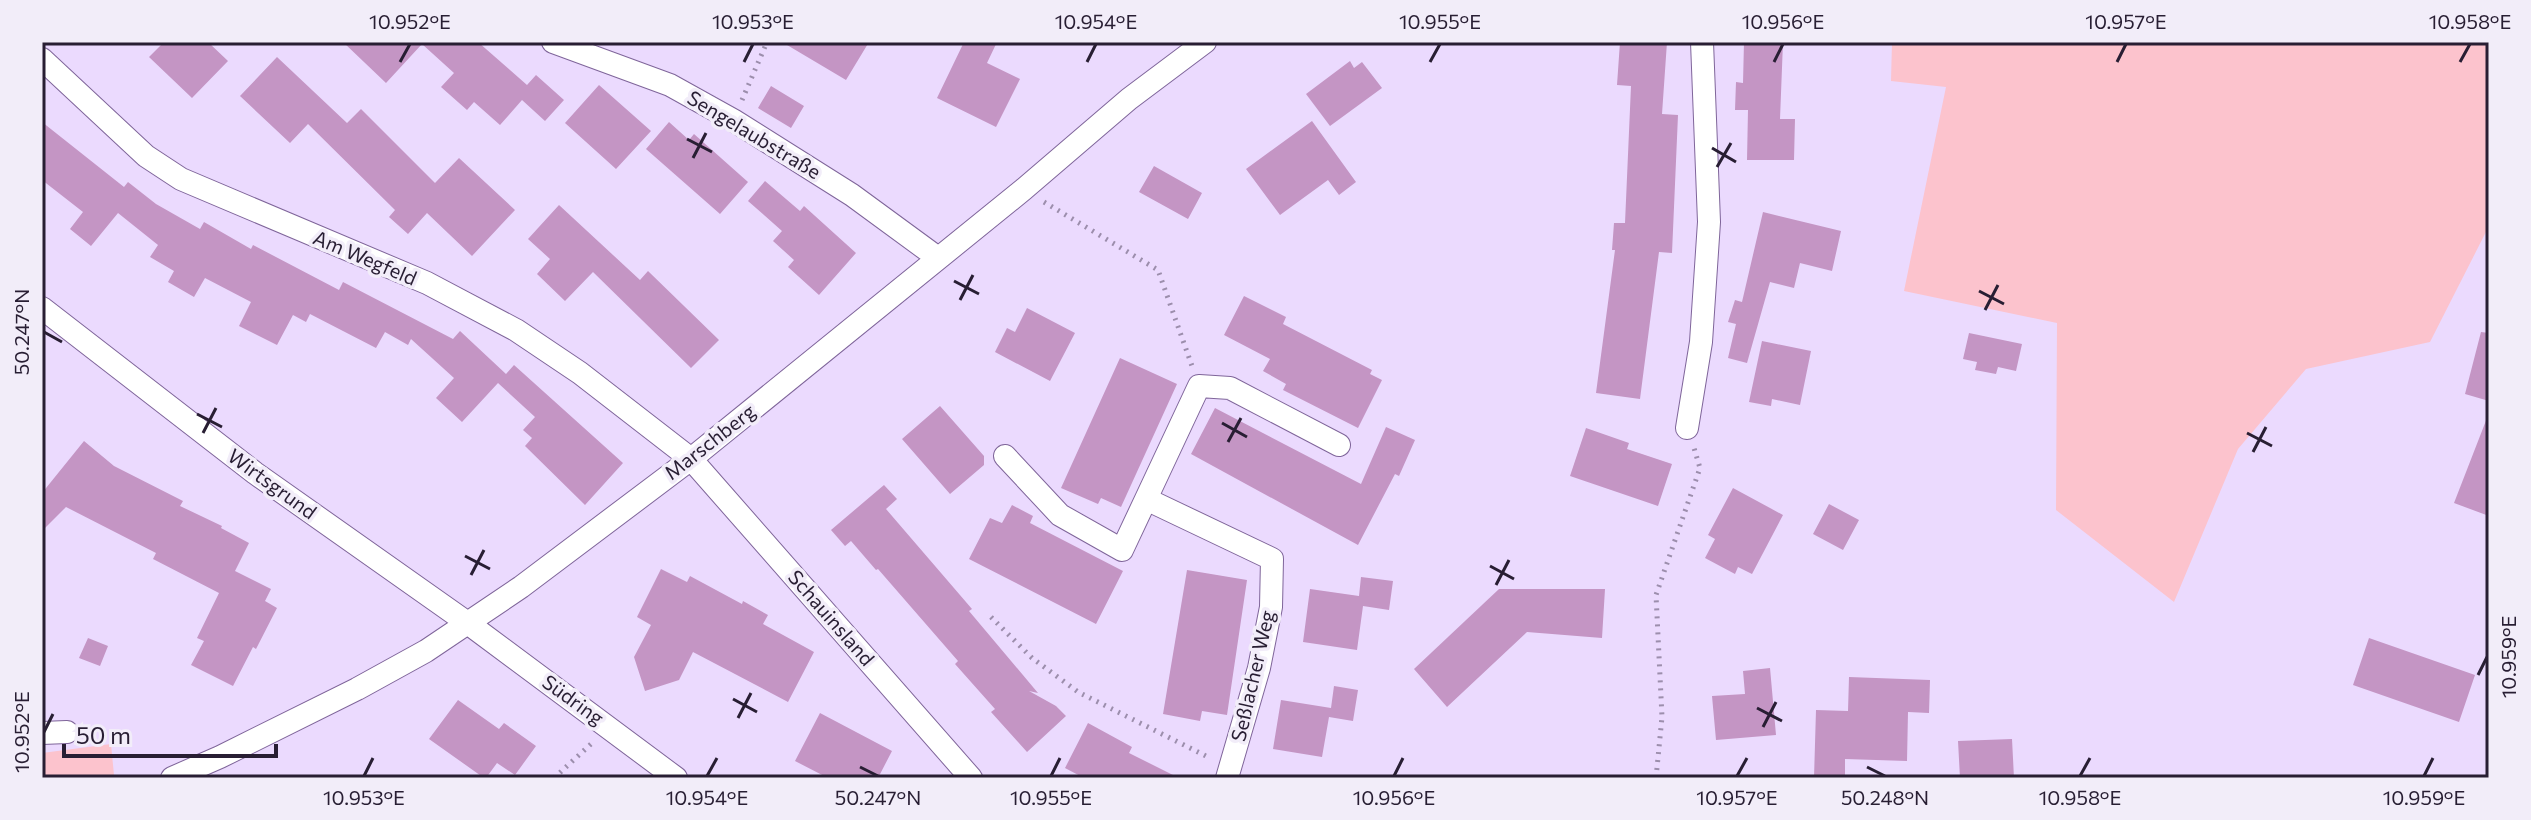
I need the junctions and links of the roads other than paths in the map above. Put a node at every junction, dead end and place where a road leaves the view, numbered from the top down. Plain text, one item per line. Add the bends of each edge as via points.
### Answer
1 (553, 42) edge
2 (1205, 42) edge
3 (1702, 42) edge
4 (42, 59) edge
5 (938, 258) junction
6 (42, 308) edge
7 (1687, 428) road end
8 (1339, 445) dead end
9 (1005, 456) dead end
10 (691, 459) junction
11 (1146, 499) junction
12 (469, 624) junction
13 (67, 732) dead end
14 (42, 733) edge
15 (1228, 773) edge
16 (172, 778) edge
17 (676, 778) edge
18 (971, 778) edge

1 - 5 street, Sengelaubstraße via 670,85 733,120 852,195
2 - 5 street, Marschberg
3 - 7 street via 1709,222 1701,342
4 - 10 street, Am Wegfeld via 146,156 181,179 427,283 516,330
5 - 10 street, Marschberg
6 - 12 street, Wirtsgrund via 255,473
8 - 11 street via 1230,388 1199,386
9 - 11 street via 1060,515 1122,550
10 - 12 street, Marschberg
10 - 18 street, Schauinsland
11 - 15 street, Seßlacher Weg via 1272,559 1271,607 1259,668
12 - 16 street, Marschberg via 357,689
12 - 17 street, Südring
13 - 14 street

